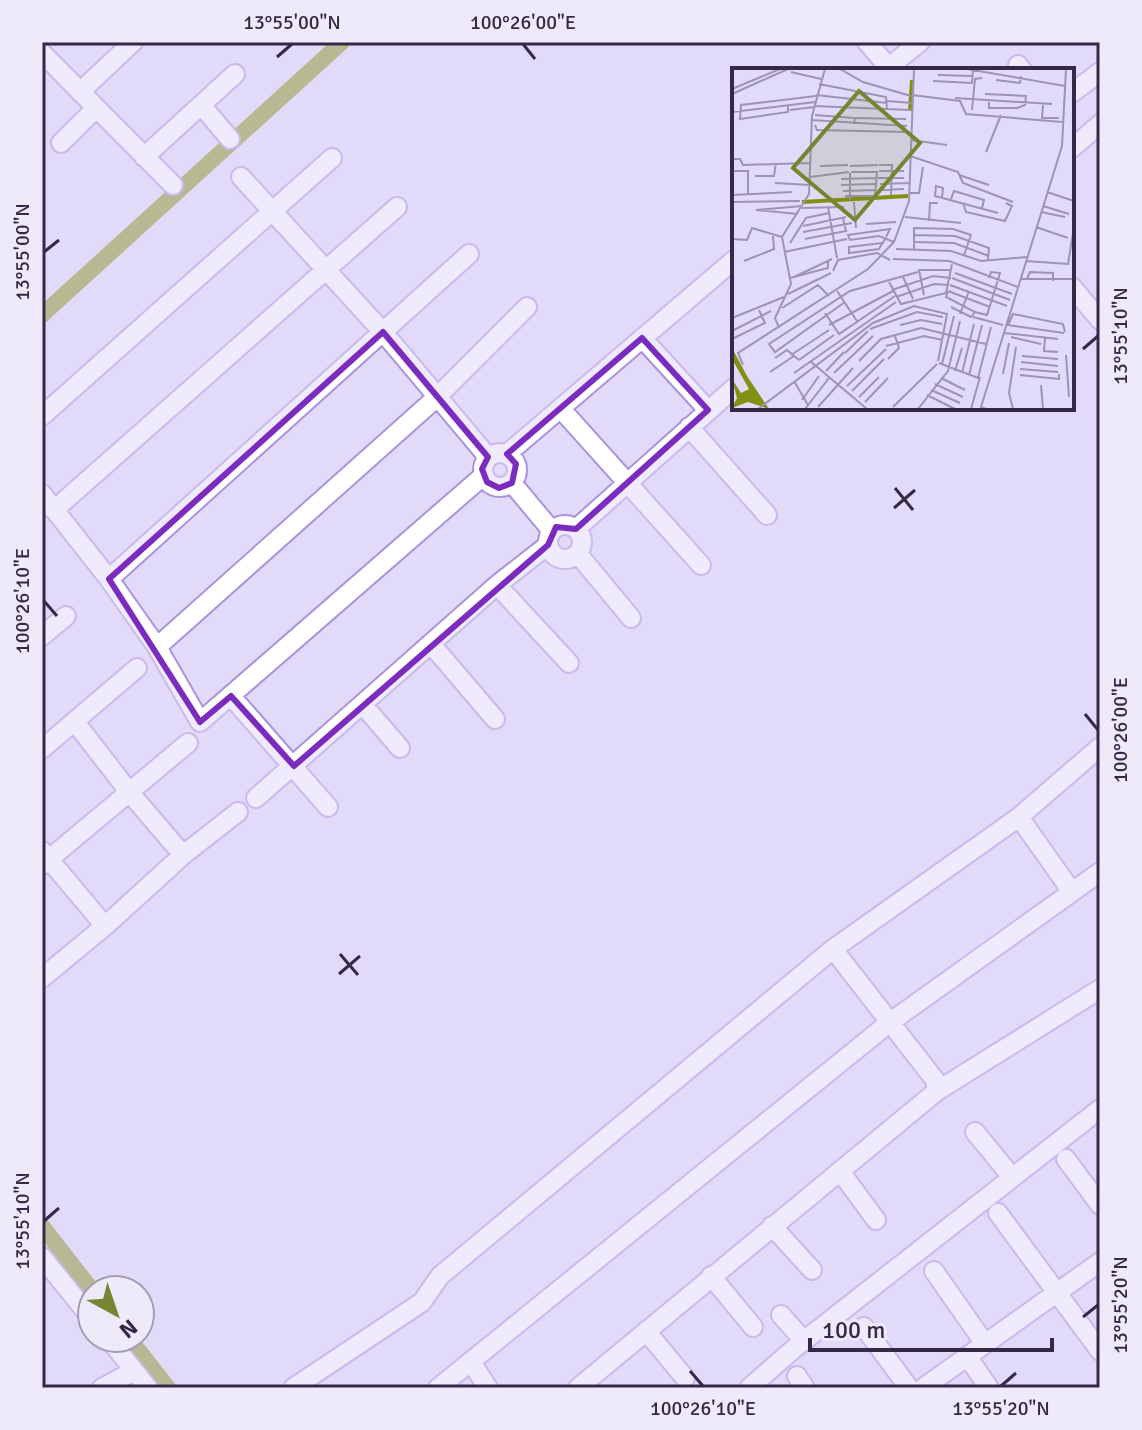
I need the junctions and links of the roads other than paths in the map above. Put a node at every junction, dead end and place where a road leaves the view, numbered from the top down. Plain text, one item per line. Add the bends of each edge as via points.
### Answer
1 (133, 42) edge
2 (867, 42) edge
3 (920, 42) edge
4 (42, 53) edge
5 (883, 67) edge
6 (1100, 72) edge
7 (235, 74) dead end
8 (80, 92) junction
9 (1074, 92) edge
10 (201, 105) junction
11 (96, 108) junction
12 (1100, 124) edge
13 (1075, 138) edge
14 (230, 139) dead end
15 (61, 143) dead end
16 (144, 157) junction
17 (332, 158) dead end
18 (241, 177) dead end
19 (173, 185) dead end
20 (397, 207) dead end
21 (274, 212) junction
22 (469, 254) dead end
23 (732, 265) edge
24 (326, 269) junction
25 (1074, 289) edge
26 (527, 307) dead end
27 (1100, 320) edge
28 (383, 332) junction
29 (642, 338) junction
30 (732, 390) edge
31 (436, 398) junction
32 (561, 409) junction
33 (708, 410) junction
34 (42, 416) edge
35 (689, 427) junction
36 (507, 454) junction
37 (488, 457) junction
38 (483, 476) junction
39 (512, 483) junction
40 (628, 483) junction
41 (42, 494) edge
42 (54, 510) junction
43 (767, 515) dead end
44 (576, 529) junction
45 (550, 538) junction
46 (578, 554) junction
47 (701, 565) dead end
48 (109, 579) junction
49 (497, 585) junction
50 (66, 616) dead end
51 (631, 618) dead end
52 (42, 636) edge
53 (431, 644) junction
54 (157, 647) junction
55 (569, 663) dead end
56 (137, 668) dead end
57 (231, 696) junction
58 (363, 705) junction
59 (495, 719) dead end
60 (75, 722) junction
61 (188, 743) dead end
62 (1100, 747) edge
63 (400, 748) dead end
64 (42, 749) edge
65 (294, 766) junction
66 (130, 793) junction
67 (256, 798) dead end
68 (328, 807) dead end
69 (238, 812) dead end
70 (1019, 817) junction
71 (183, 855) junction
72 (44, 859) edge
73 (1100, 872) edge
74 (1072, 892) junction
75 (105, 926) junction
76 (833, 949) junction
77 (42, 978) edge
78 (1100, 989) edge
79 (889, 1023) junction
80 (937, 1091) junction
81 (1100, 1109) edge
82 (975, 1132) dead end
83 (1066, 1159) dead end
84 (840, 1171) junction
85 (1012, 1177) junction
86 (1100, 1205) edge
87 (998, 1213) dead end
88 (876, 1220) dead end
89 (772, 1226) junction
90 (42, 1257) edge
91 (1100, 1262) edge
92 (812, 1270) dead end
93 (934, 1271) dead end
94 (711, 1276) junction
95 (1057, 1294) junction
96 (76, 1299) edge
97 (781, 1315) dead end
98 (753, 1327) dead end
99 (864, 1327) dead end
100 (646, 1331) junction
101 (804, 1341) junction
102 (985, 1344) junction
103 (1100, 1351) edge
104 (121, 1354) edge
105 (967, 1356) junction
106 (471, 1362) junction
107 (134, 1371) junction
108 (685, 1378) dead end
109 (581, 1387) edge
110 (102, 1388) edge
111 (148, 1388) edge
112 (293, 1388) edge
113 (438, 1388) edge
114 (488, 1388) edge
115 (749, 1388) edge
116 (909, 1388) edge
117 (923, 1388) edge
118 (989, 1388) edge

1 - 8 street
2 - 5 street
3 - 5 street
4 - 8 street
6 - 9 street
7 - 10 street
8 - 11 street
10 - 14 street
10 - 16 street
11 - 15 street
11 - 16 street
12 - 13 street
16 - 19 street
17 - 21 street
18 - 21 street
20 - 24 street
21 - 24 street
21 - 34 street
22 - 28 street
23 - 29 street
24 - 28 street
24 - 42 street
25 - 27 street
26 - 31 street
28 - 31 street
28 - 48 street
29 - 32 street
29 - 33 street
30 - 33 street
31 - 37 street
31 - 54 street
32 - 36 street
32 - 40 street
33 - 35 street
35 - 40 street
35 - 43 street
36 - 37 street
36 - 39 street via 516,464
37 - 38 street
38 - 39 street via 499,488
38 - 57 street
39 - 45 street
40 - 44 street
40 - 47 street
41 - 42 street
42 - 48 street
44 - 45 street via 566,525
44 - 46 street via 582,538
45 - 46 street via 550,552 558,558
45 - 49 street
46 - 51 street
48 - 54 street
49 - 53 street
49 - 55 street
50 - 52 street
53 - 58 street
53 - 59 street
54 - 57 street via 200,722
56 - 60 street
57 - 65 street
58 - 63 street
58 - 65 street
60 - 64 street
60 - 66 street
61 - 66 street
62 - 70 street
65 - 67 street
65 - 68 street
66 - 71 street
66 - 72 street
69 - 71 street
70 - 74 street
70 - 76 street
71 - 75 street
72 - 75 street
73 - 74 street
74 - 79 street
75 - 77 street
76 - 79 street
76 - 112 street via 440,1276 422,1302
78 - 80 street
79 - 80 street via 935,1080
79 - 106 street
80 - 84 street
81 - 85 street
82 - 85 street
83 - 86 street
84 - 88 street
84 - 89 street
85 - 101 street
87 - 95 street
89 - 92 street
89 - 94 street
90 - 96 street
91 - 95 street
93 - 102 street
94 - 98 street
94 - 100 street
95 - 102 street
95 - 103 street
97 - 101 street
99 - 116 street
100 - 108 street
100 - 109 street
101 - 115 street
102 - 105 street
104 - 107 street
105 - 117 street
105 - 118 street
106 - 113 street
106 - 114 street
107 - 110 street
107 - 111 street

